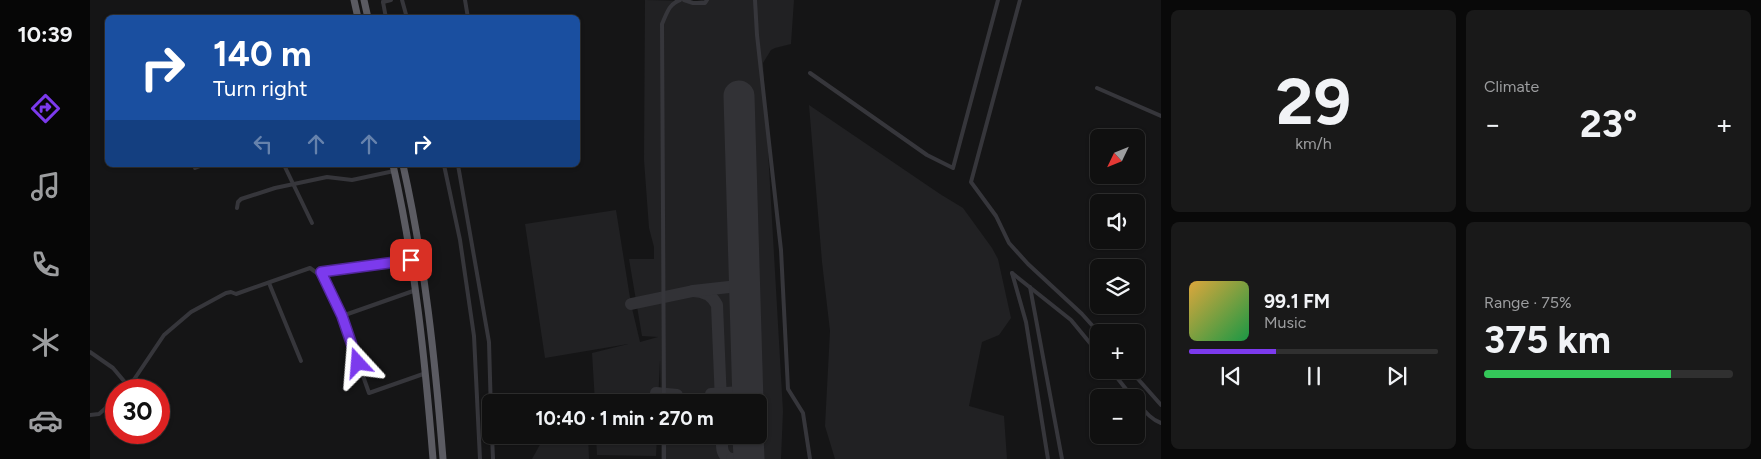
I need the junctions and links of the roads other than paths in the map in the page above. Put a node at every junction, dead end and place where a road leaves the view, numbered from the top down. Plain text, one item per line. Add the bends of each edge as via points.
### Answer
1 (354, 0) edge
2 (364, 0) edge
3 (391, 0) edge
4 (402, 0) edge
5 (466, 0) edge
6 (682, 0) edge
7 (707, 0) edge
8 (755, 0) edge
9 (998, 0) edge
10 (1020, 0) edge
11 (382, 1) edge
12 (357, 15) edge
13 (367, 15) edge
14 (385, 15) edge
15 (406, 15) edge
16 (468, 15) edge
17 (810, 73) dead end
18 (1097, 88) dead end
19 (1161, 116) edge
20 (285, 167) edge
21 (403, 167) edge
22 (444, 167) edge
23 (458, 167) edge
24 (394, 168) edge
25 (293, 184) junction
26 (237, 208) dead end
27 (312, 223) dead end
28 (411, 260) junction
29 (321, 272) junction
30 (270, 283) junction
31 (1030, 287) junction
32 (416, 290) junction
33 (342, 316) junction
34 (1091, 324) edge
35 (1090, 343) edge
36 (90, 352) edge
37 (301, 361) dead end
38 (426, 373) junction
39 (120, 379) edge
40 (134, 379) edge
41 (1118, 379) edge
42 (1138, 379) edge
43 (1126, 389) edge
44 (490, 394) edge
45 (664, 394) edge
46 (1161, 405) edge
47 (105, 409) edge
48 (1145, 412) edge
49 (90, 415) edge
50 (1161, 423) edge
51 (493, 444) edge
52 (664, 444) edge
53 (433, 459) edge
54 (443, 459) edge
55 (480, 459) edge
56 (494, 459) edge
57 (664, 459) edge
58 (810, 459) edge
59 (1048, 459) edge
60 (1062, 459) edge

1 - 12 highway
2 - 13 highway
3 - 11 street
4 - 15 street
5 - 16 street
6 - 7 street via 705,3
6 - 45 street via 673,2 662,24
8 - 58 street via 756,35 781,250 788,389 803,413
9 - 17 street via 953,168 927,155
10 - 34 street via 971,182 996,216 1009,243
11 - 14 street
18 - 19 street
20 - 25 street
21 - 54 highway via 427,292
22 - 55 street via 460,240 474,336
23 - 44 street via 489,342
24 - 25 street via 352,180 327,177
24 - 28 highway
25 - 26 street via 241,199
25 - 27 street
28 - 29 street
28 - 32 highway
29 - 30 street via 310,268
29 - 33 street
30 - 37 street
30 - 40 street via 236,294 226,293 191,312 164,336
31 - 35 street via 1071,320
31 - 59 street via 1012,272 1026,322
31 - 60 street
32 - 33 street
32 - 38 highway
33 - 38 street via 369,394
36 - 39 street via 113,368
38 - 53 highway
41 - 43 street
42 - 46 street
47 - 49 street via 99,414
48 - 50 street
51 - 56 street
52 - 57 street

